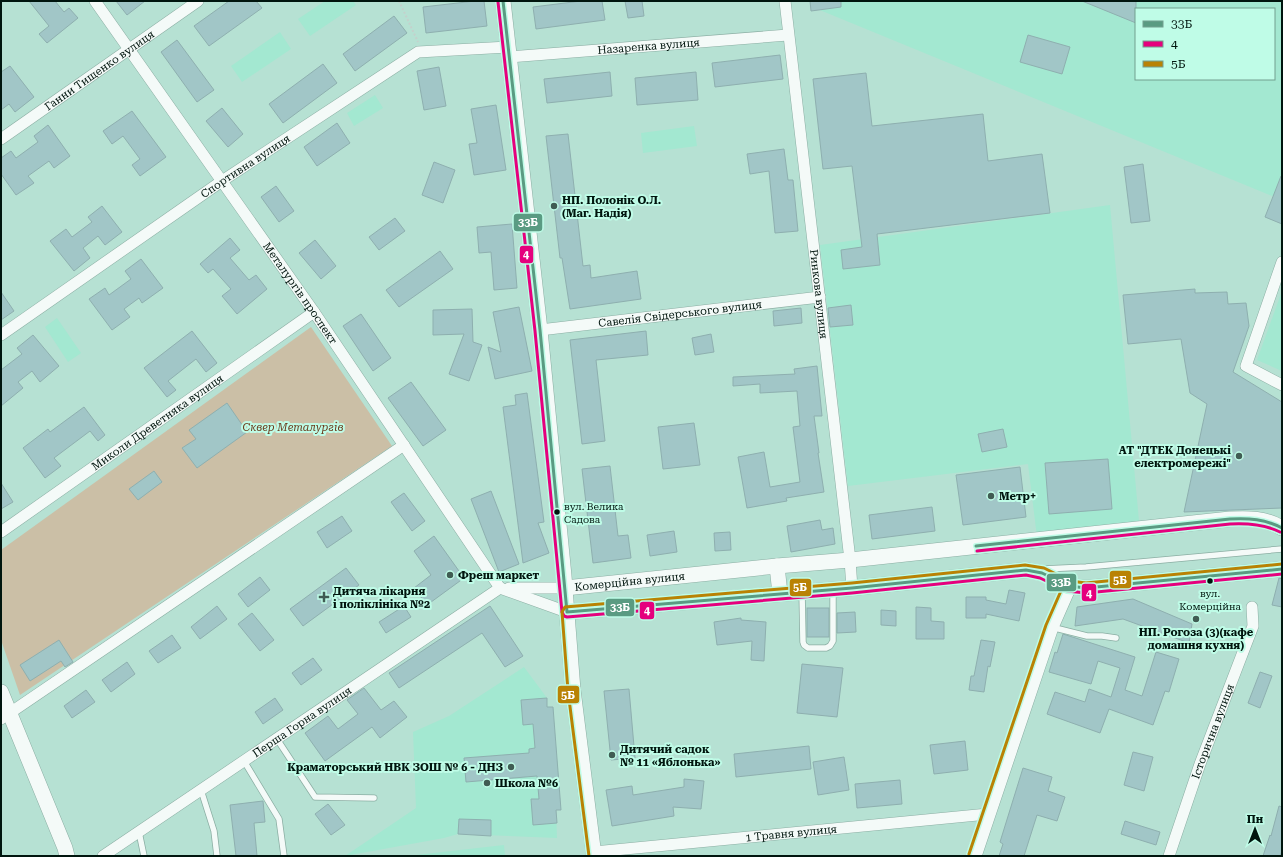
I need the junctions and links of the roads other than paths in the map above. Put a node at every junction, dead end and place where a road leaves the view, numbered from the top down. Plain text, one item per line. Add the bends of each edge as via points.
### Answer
1 (96, 1) edge
2 (198, 1) edge
3 (503, 1) edge
4 (785, 1) edge
5 (788, 35) junction
6 (130, 50) junction
7 (508, 52) junction
8 (1, 139) edge
9 (222, 181) junction
10 (1282, 262) edge
11 (820, 298) junction
12 (314, 312) junction
13 (540, 330) junction
14 (1, 335) edge
15 (1282, 385) edge
16 (404, 445) junction
17 (1282, 528) edge
18 (1, 532) edge
19 (1282, 550) edge
20 (850, 560) junction
21 (777, 566) junction
22 (1282, 569) edge
23 (1026, 570) junction
24 (1070, 586) junction
25 (500, 588) junction
26 (565, 588) junction
27 (852, 588) junction
28 (833, 589) junction
29 (802, 592) junction
30 (780, 594) junction
31 (1252, 607) dead end
32 (567, 612) junction
33 (1051, 627) junction
34 (1116, 638) dead end
35 (1, 692) edge
36 (5, 716) edge
37 (277, 739) junction
38 (244, 761) junction
39 (200, 790) junction
40 (374, 798) dead end
41 (988, 814) junction
42 (139, 832) junction
43 (594, 854) edge
44 (67, 856) edge
45 (103, 856) edge
46 (144, 856) edge
47 (217, 856) edge
48 (284, 856) edge
49 (974, 856) edge
50 (1169, 856) edge

1 - 6 street, Металургів проспект
2 - 6 street, Ганни Тищенко вулиця
3 - 7 street
4 - 5 street, Ринкова вулиця
5 - 7 street, Назаренка вулиця
5 - 11 street, Ринкова вулиця
6 - 8 street, Ганни Тищенко вулиця
6 - 9 street, Металургів проспект
7 - 9 street, Спортивна вулиця via 418,52
7 - 13 street
9 - 12 street, Металургів проспект
9 - 14 street, Спортивна вулиця
10 - 15 street via 1246,366
11 - 13 street, Савелія Свідерського вулиця
11 - 20 street, Ринкова вулиця
12 - 16 street, Металургів проспект
12 - 18 street, Миколи Древетняка вулиця
13 - 26 street
16 - 25 street, Металургів проспект
16 - 36 street
17 - 20 street, Комерційна вулиця via 1258,519 1230,519
19 - 23 lane
20 - 21 street, Комерційна вулиця
20 - 27 street, Ринкова вулиця
21 - 26 street, Комерційна вулиця
21 - 30 street
22 - 24 street via 1094,588
23 - 24 street via 1042,573
23 - 27 street
24 - 33 street
25 - 26 street, Комерційна вулиця
25 - 32 street
25 - 37 street, Перша Горна вулиця
26 - 32 street
27 - 28 street
28 - 29 street
28 - 29 lane via 832,641 826,648 808,648 804,645
29 - 30 street
30 - 32 street
31 - 50 street, Історична вулиця via 1253,626 1200,764
32 - 43 street via 573,690
33 - 34 lane via 1087,636
33 - 41 street
35 - 36 street
36 - 44 street
37 - 38 street, Перша Горна вулиця
37 - 40 lane via 315,797
38 - 39 street, Перша Горна вулиця
38 - 48 lane via 279,819
39 - 42 street, Перша Горна вулиця
39 - 47 lane via 214,831
41 - 43 street, 1 Травня вулиця
41 - 49 street
42 - 45 street, Перша Горна вулиця
42 - 46 lane

